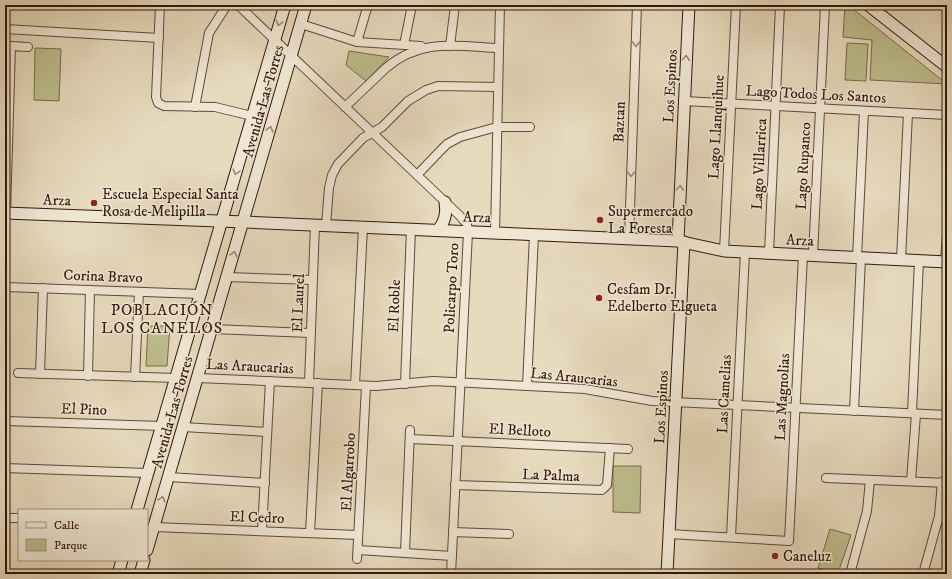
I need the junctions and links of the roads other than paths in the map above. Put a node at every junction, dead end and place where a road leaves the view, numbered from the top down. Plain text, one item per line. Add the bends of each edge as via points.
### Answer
1 (160, 5) edge
2 (227, 5) edge
3 (238, 5) edge
4 (285, 5) edge
5 (306, 5) edge
6 (368, 5) edge
7 (412, 5) edge
8 (455, 5) edge
9 (500, 5) edge
10 (637, 5) edge
11 (689, 5) edge
12 (736, 5) edge
13 (780, 5) edge
14 (825, 5) edge
15 (873, 7) edge
16 (301, 24) junction
17 (5, 29) edge
18 (159, 38) junction
19 (274, 40) junction
20 (357, 42) junction
21 (404, 45) junction
22 (432, 46) junction
23 (450, 46) junction
24 (28, 47) dead end
25 (499, 48) junction
26 (292, 57) junction
27 (947, 67) edge
28 (498, 87) junction
29 (684, 101) junction
30 (731, 104) junction
31 (776, 106) junction
32 (195, 107) junction
33 (345, 108) junction
34 (820, 108) junction
35 (864, 111) junction
36 (908, 113) junction
37 (947, 115) edge
38 (252, 116) junction
39 (497, 127) junction
40 (530, 127) dead end
41 (372, 133) junction
42 (417, 175) junction
43 (445, 202) junction
44 (6, 213) edge
45 (222, 221) junction
46 (243, 222) junction
47 (315, 225) junction
48 (326, 226) junction
49 (363, 227) junction
50 (411, 229) junction
51 (438, 230) junction
52 (468, 232) junction
53 (495, 233) junction
54 (947, 234) edge
55 (534, 235) junction
56 (629, 239) junction
57 (681, 242) junction
58 (724, 251) junction
59 (745, 252) junction
60 (769, 253) junction
61 (808, 255) junction
62 (859, 258) junction
63 (902, 260) junction
64 (919, 260) junction
65 (946, 262) edge
66 (227, 277) junction
67 (312, 280) junction
68 (5, 287) edge
69 (43, 288) junction
70 (90, 290) junction
71 (139, 292) junction
72 (200, 294) junction
73 (212, 329) junction
74 (310, 334) junction
75 (18, 373) dead end
76 (40, 374) junction
77 (88, 376) junction
78 (136, 377) junction
79 (176, 378) junction
80 (198, 378) junction
81 (270, 381) junction
82 (309, 383) junction
83 (318, 383) junction
84 (461, 383) junction
85 (405, 384) junction
86 (355, 385) junction
87 (366, 386) junction
88 (527, 386) junction
89 (676, 402) junction
90 (737, 405) junction
91 (796, 408) junction
92 (854, 411) junction
93 (914, 414) junction
94 (947, 415) edge
95 (5, 421) edge
96 (162, 426) junction
97 (183, 427) junction
98 (410, 430) dead end
99 (267, 432) junction
100 (410, 439) junction
101 (458, 441) junction
102 (610, 448) junction
103 (628, 449) dead end
104 (5, 468) edge
105 (148, 473) junction
106 (168, 477) junction
107 (826, 478) dead end
108 (870, 480) junction
109 (911, 481) junction
110 (944, 482) edge
111 (265, 483) junction
112 (455, 485) junction
113 (137, 509) edge
114 (5, 518) edge
115 (18, 518) edge
116 (154, 526) junction
117 (262, 531) junction
118 (453, 532) junction
119 (310, 533) junction
120 (509, 534) dead end
121 (669, 534) junction
122 (358, 535) junction
123 (731, 537) junction
124 (148, 547) edge
125 (358, 550) junction
126 (406, 553) junction
127 (452, 556) junction
128 (357, 560) dead end
129 (122, 561) edge
130 (144, 561) edge
131 (118, 574) edge
132 (140, 574) edge
133 (451, 574) edge
134 (667, 574) edge
135 (850, 574) edge
136 (923, 574) edge

1 - 18 street
2 - 32 street via 207,40
3 - 19 street, Policarpo Toro
4 -> 19 street, Avenida Las Torres
5 - 16 street, Avenida Las Torres
6 - 20 street
7 - 21 street
8 - 23 street
9 - 25 street
10 -> 56 street, Baztan
29 -> 11 street, Los Espinos
12 - 30 street, Lago Llanquihue
13 - 31 street, Lago Villarrica
14 - 34 street, Lago Rupanco
15 - 27 street
16 - 20 street
16 - 26 street, Avenida Las Torres
17 - 18 street
18 - 32 street via 157,101 164,106
19 - 26 street, Policarpo Toro
19 - 38 street, Avenida Las Torres
20 - 21 street
21 - 22 street
22 - 23 street
22 - 33 street via 409,52 393,62
23 - 25 street
24 - 44 street via 11,46
25 - 28 street
26 - 33 street, Policarpo Toro
46 -> 26 street, Avenida Las Torres
28 - 39 street
28 - 41 street via 445,86 426,90 408,101 382,127
29 - 30 street, Lago Todos Los Santos
57 -> 29 street, Los Espinos
30 - 31 street, Lago Todos Los Santos
30 - 58 street, Lago Llanquihue
31 - 34 street, Lago Todos Los Santos
31 - 60 street, Lago Villarrica
32 - 38 street via 220,108
33 - 41 street, Policarpo Toro
34 - 35 street, Lago Todos Los Santos
34 - 61 street, Lago Rupanco
35 - 36 street, Lago Todos Los Santos
35 - 62 street
36 - 37 street, Lago Todos Los Santos
36 - 63 street
38 -> 45 street, Avenida Las Torres
39 - 40 street
39 - 42 street via 454,140
39 - 53 street
41 - 42 street, Policarpo Toro
41 - 48 street via 363,138 335,170 329,188
42 - 43 street, Policarpo Toro
43 - 51 street via 445,219
43 - 52 street, Policarpo Toro via 464,220
44 - 45 street, Arza
45 - 46 street, Arza
45 - 72 street, Avenida Las Torres
46 - 47 street, Arza
66 -> 46 street, Avenida Las Torres
47 - 48 street, Arza
47 - 67 street, El Laurel
48 - 49 street, Arza
49 - 50 street, Arza
49 - 86 street
50 - 51 street, Arza
50 - 85 street, El Roble
51 - 52 street, Arza
52 - 53 street, Arza
52 - 84 street, Policarpo Toro
53 - 55 street, Arza
54 - 65 street
55 - 56 street, Arza
55 - 88 street
56 - 57 street, Arza
57 - 58 street, Arza
57 - 89 street, Los Espinos
58 - 59 street, Arza
59 - 60 street, Arza
59 - 90 street, Las Camelias
60 - 61 street, Arza
61 - 62 street, Arza
61 - 91 street, Las Magnolias
62 - 63 street, Arza
62 - 92 street
63 - 64 street, Arza
64 - 65 street, Arza
64 - 93 street
66 - 67 street
66 - 73 street, Avenida Las Torres
67 - 74 street, El Laurel
68 - 69 street, Corina Bravo
69 - 70 street, Corina Bravo
69 - 76 street
70 - 71 street, Corina Bravo
70 - 77 street
71 - 72 street, Corina Bravo
71 - 78 street
72 - 79 street, Avenida Las Torres
73 - 74 street
73 - 80 street, Avenida Las Torres
74 - 82 street, El Laurel
75 - 76 street
76 - 77 street
77 - 78 street
78 - 79 street
79 - 96 street, Avenida Las Torres
80 - 81 street, Las Araucarias
80 - 97 street, Avenida Las Torres
81 - 82 street, Las Araucarias
81 - 99 street
82 - 83 street, Las Araucarias
83 - 86 street, Las Araucarias
83 - 119 street
84 - 85 street, Las Araucarias via 433,381
84 - 88 street, Las Araucarias
84 - 101 street, Policarpo Toro
85 - 87 street, Las Araucarias
86 - 87 street, Las Araucarias
87 - 122 street, El Algarrobo
88 - 89 street, Las Araucarias via 585,389 642,400
89 - 90 street, Las Araucarias
89 - 121 street, Los Espinos
90 - 91 street, Las Araucarias
90 - 123 street, Las Camelias
91 - 92 street, Las Araucarias
91 - 123 street, Las Magnolias via 789,541
92 - 93 street, Las Araucarias
93 - 94 street, Las Araucarias
93 - 109 street
95 - 96 street, El Pino
96 - 105 street, Avenida Las Torres
97 - 99 street
97 - 106 street, Avenida Las Torres
98 - 100 street
99 - 111 street
100 - 101 street, El Belloto
100 - 126 street
101 - 102 street, El Belloto
101 - 112 street, Policarpo Toro
102 - 103 street, El Belloto
102 - 112 street, La Palma via 607,485 602,490
104 - 105 street
105 - 113 street, Avenida Las Torres
106 - 111 street
116 -> 106 street, Avenida Las Torres
107 - 108 street
108 - 109 street
108 - 135 street via 867,511
109 - 110 street
110 - 136 street via 939,516
111 - 117 street
112 - 118 street, Policarpo Toro
114 - 115 street
116 - 117 street, El Cedro
116 - 124 street, Avenida Las Torres
117 - 119 street, El Cedro
118 - 120 street
118 - 127 street, Policarpo Toro
119 - 122 street, El Cedro
121 - 123 street
121 - 134 street, Los Espinos
122 - 125 street, El Algarrobo
125 - 126 street
125 - 128 street, El Algarrobo
126 - 127 street
127 - 133 street, Policarpo Toro
129 - 131 street
130 - 132 street

